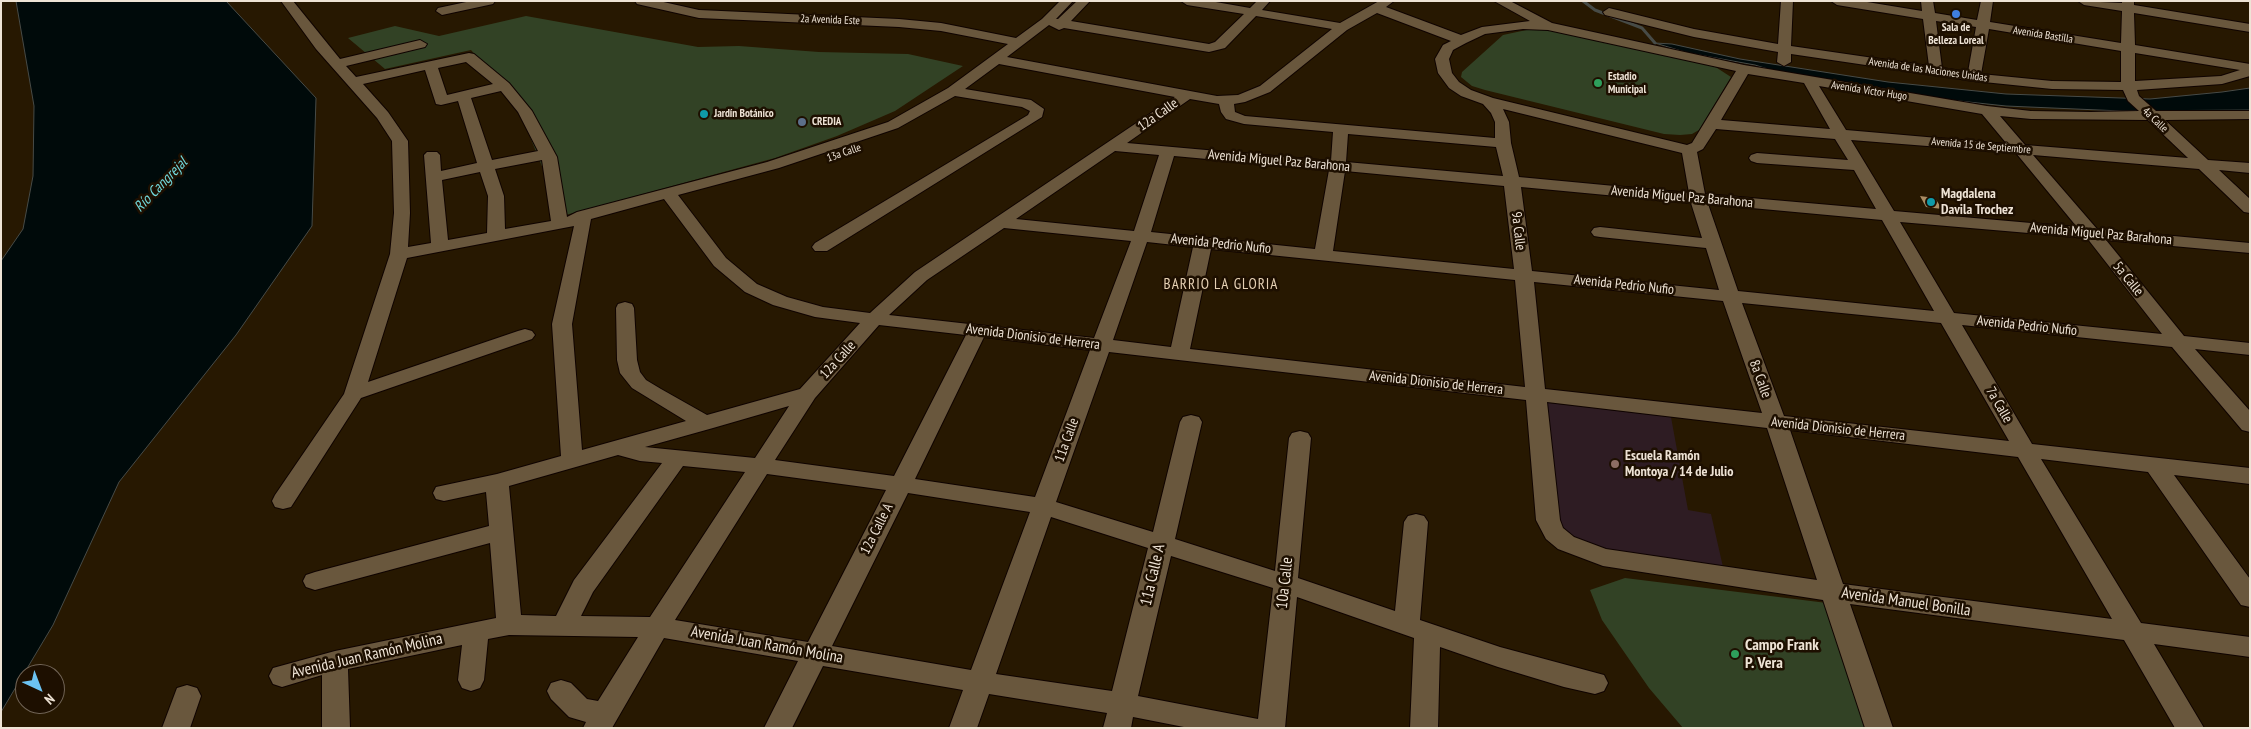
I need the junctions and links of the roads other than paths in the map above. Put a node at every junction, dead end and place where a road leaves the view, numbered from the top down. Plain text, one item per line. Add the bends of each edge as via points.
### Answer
1 (287, 1) edge
2 (489, 1) edge
3 (641, 1) edge
4 (1067, 1) edge
5 (1084, 1) edge
6 (1187, 1) edge
7 (1264, 1) edge
8 (1529, 1) edge
9 (1786, 1) edge
10 (1837, 1) edge
11 (1927, 1) edge
12 (1987, 1) edge
13 (2084, 1) edge
14 (1502, 2) edge
15 (1382, 4) edge
16 (2128, 5) edge
17 (442, 11) dead end
18 (1610, 11) edge
19 (1254, 12) junction
20 (1928, 16) junction
21 (1046, 22) junction
22 (1062, 24) junction
23 (1982, 25) junction
24 (1336, 26) dead end
25 (1548, 26) junction
26 (2250, 28) edge
27 (1598, 36) junction
28 (1461, 40) junction
29 (1017, 42) junction
30 (420, 44) dead end
31 (2127, 48) junction
32 (1784, 52) junction
33 (996, 59) junction
34 (1013, 62) junction
35 (338, 64) junction
36 (431, 66) junction
37 (2250, 68) edge
38 (1744, 69) junction
39 (1936, 71) junction
40 (2250, 72) edge
41 (1784, 74) junction
42 (1974, 78) junction
43 (353, 82) junction
44 (1810, 82) junction
45 (504, 86) junction
46 (953, 91) junction
47 (2130, 92) junction
48 (969, 94) junction
49 (1186, 95) junction
50 (463, 96) junction
51 (1226, 101) junction
52 (1488, 101) junction
53 (1987, 110) junction
54 (2146, 113) junction
55 (2250, 116) edge
56 (1712, 124) junction
57 (1341, 129) junction
58 (1839, 134) junction
59 (1503, 143) junction
60 (1115, 146) junction
61 (840, 149) junction
62 (2019, 149) junction
63 (1689, 150) junction
64 (1168, 151) junction
65 (547, 154) junction
66 (432, 155) dead end
67 (1757, 158) dead end
68 (2202, 164) junction
69 (486, 166) junction
70 (1338, 166) junction
71 (1858, 166) junction
72 (2250, 168) edge
73 (434, 177) junction
74 (1512, 182) junction
75 (672, 198) junction
76 (1698, 198) junction
77 (2250, 208) edge
78 (1888, 215) junction
79 (574, 222) junction
80 (999, 222) junction
81 (1600, 232) dead end
82 (2092, 234) junction
83 (496, 236) junction
84 (1141, 236) junction
85 (1203, 242) junction
86 (1713, 244) junction
87 (440, 246) junction
88 (821, 247) dead end
89 (2250, 248) edge
90 (398, 254) junction
91 (1323, 255) junction
92 (1524, 275) junction
93 (1730, 296) junction
94 (625, 308) dead end
95 (876, 318) junction
96 (1949, 318) junction
97 (978, 330) junction
98 (524, 336) dead end
99 (2178, 342) junction
100 (1101, 346) junction
101 (2250, 349) edge
102 (1179, 354) junction
103 (354, 394) junction
104 (807, 394) junction
105 (1534, 394) junction
106 (1191, 422) dead end
107 (1776, 422) junction
108 (705, 423) junction
109 (2250, 425) edge
110 (1300, 438) dead end
111 (616, 447) junction
112 (2024, 449) junction
113 (678, 458) junction
114 (572, 460) junction
115 (2155, 465) junction
116 (761, 466) junction
117 (2250, 476) edge
118 (497, 482) junction
119 (900, 484) junction
120 (444, 493) dead end
121 (283, 500) dead end
122 (1042, 506) junction
123 (1416, 522) dead end
124 (500, 532) junction
125 (1566, 543) joint
126 (1160, 544) junction
127 (316, 582) dead end
128 (1285, 583) junction
129 (1832, 592) junction
130 (2250, 598) edge
131 (509, 624) junction
132 (564, 625) junction
133 (657, 627) junction
134 (1417, 628) junction
135 (476, 631) junction
136 (2133, 632) junction
137 (2250, 647) edge
138 (814, 654) junction
139 (335, 661) junction
140 (282, 676) dead end
141 (471, 680) dead end
142 (980, 682) junction
143 (1595, 683) dead end
144 (561, 691) dead end
145 (187, 696) dead end
146 (1120, 716) edge
147 (600, 721) edge
148 (176, 728) edge
149 (336, 728) edge
150 (778, 728) edge
151 (963, 728) edge
152 (1251, 728) edge
153 (1271, 728) edge
154 (1424, 728) edge
155 (1879, 728) edge
156 (2190, 728) edge

1 - 35 street
2 - 17 street
3 - 29 street, 2a Avenida Este via 699,14 941,27
4 - 21 street, 13a Calle
5 - 22 street, 13a Calle
6 - 19 street
7 - 19 street
8 - 14 street
9 - 32 street
10 - 20 street, Avenida Bastilla
11 - 20 street
12 - 23 street
13 - 16 street
14 - 25 street, Avenida Víctor Hugo
15 - 28 street
15 - 51 street via 1342,27 1265,89
16 - 26 street
16 - 31 street
18 - 27 street
18 - 32 street, Avenida de las Naciones Unidas
19 - 22 street via 1215,47 1200,48
19 - 24 street
20 - 23 street, Avenida Bastilla
20 - 39 street
21 - 22 street
21 - 29 street, 13a Calle
22 - 34 street, 13a Calle
23 - 31 street, Avenida Bastilla
23 - 42 street
25 - 27 street, Avenida Víctor Hugo
25 - 28 street via 1482,31
27 - 38 street, Avenida Víctor Hugo
28 - 52 street via 1448,48 1442,59 1445,73 1466,93
29 - 33 street, 13a Calle
30 - 35 street
31 - 37 street, Avenida Bastilla
31 - 47 street
32 - 39 street, Avenida de las Naciones Unidas
32 - 41 street
33 - 34 street
33 - 46 street, 13a Calle
34 - 48 street, 13a Calle
34 - 49 street
35 - 43 street
36 - 43 street
36 - 45 street via 470,57
36 - 50 street via 441,101
38 - 41 street, Avenida Víctor Hugo
38 - 56 street
39 - 42 street, Avenida de las Naciones Unidas
40 - 47 street, Avenida de las Naciones Unidas via 2222,80
41 - 44 street, Avenida Víctor Hugo
42 - 47 street, Avenida de las Naciones Unidas
43 - 90 street via 383,115 400,141 402,213
44 - 53 street, Avenida Víctor Hugo
44 - 58 street, 7a Calle
45 - 50 street
45 - 65 street via 525,110
46 - 48 street
46 - 61 street, 13a Calle via 924,110
47 - 54 street, 4a Calle
48 - 61 street, 13a Calle via 903,131
48 - 88 street via 1026,103 1037,109 1032,118
49 - 51 street
49 - 60 street, 12a Calle
50 - 69 street
51 - 57 street via 1231,116 1244,120
52 - 59 street, 9a Calle via 1502,122
52 - 63 street
53 - 54 street, Avenida Víctor Hugo via 2041,115
53 - 62 street, 5a Calle
54 - 55 street, Avenida Víctor Hugo
54 - 68 street, 4a Calle
56 - 58 street, Avenida 15 de Septiembre
56 - 63 street via 1698,146
57 - 59 street
57 - 70 street
58 - 62 street, Avenida 15 de Septiembre
58 - 71 street, 7a Calle
59 - 74 street, 9a Calle
60 - 64 street, Avenida Miguel Paz Barahona
60 - 80 street, 12a Calle
61 - 75 street, 13a Calle
62 - 68 street, Avenida 15 de Septiembre
62 - 82 street, 5a Calle
63 - 76 street, 8a Calle
64 - 70 street, Avenida Miguel Paz Barahona
64 - 84 street, 11a Calle
65 - 69 street
65 - 79 street
66 - 73 street
67 - 71 street
68 - 72 street, Avenida 15 de Septiembre
68 - 77 street, 4a Calle
69 - 73 street
69 - 83 street via 496,196
70 - 74 street, Avenida Miguel Paz Barahona
70 - 91 street
71 - 78 street, 7a Calle
73 - 87 street
74 - 76 street, Avenida Miguel Paz Barahona
74 - 92 street, 9a Calle
75 - 79 street, 13a Calle
75 - 95 street, Avenida Dionisio de Herrera via 720,262 751,288 780,301 822,313
76 - 78 street, Avenida Miguel Paz Barahona
76 - 86 street, 8a Calle
78 - 82 street, Avenida Miguel Paz Barahona
78 - 96 street, 7a Calle
79 - 83 street, 13a Calle
79 - 114 street via 562,324
80 - 84 street, Avenida Pedrio Nufio
80 - 95 street, 12a Calle via 920,276
81 - 86 street
82 - 89 street, Avenida Miguel Paz Barahona
82 - 99 street, 5a Calle
83 - 87 street, 13a Calle
84 - 85 street, Avenida Pedrio Nufio
84 - 100 street, 11a Calle
85 - 91 street, Avenida Pedrio Nufio
85 - 102 street
86 - 93 street, 8a Calle
87 - 90 street, 13a Calle
90 - 103 street
91 - 92 street, Avenida Pedrio Nufio
92 - 93 street, Avenida Pedrio Nufio
92 - 105 street, 9a Calle
93 - 96 street, Avenida Pedrio Nufio
93 - 107 street, 8a Calle
94 - 108 street via 630,373 654,394
95 - 97 street, Avenida Dionisio de Herrera
95 - 104 street, 12a Calle
96 - 99 street, Avenida Pedrio Nufio
96 - 112 street, 7a Calle
97 - 100 street, Avenida Dionisio de Herrera
97 - 119 street, 12a Calle A
98 - 103 street
99 - 101 street, Avenida Pedrio Nufio
99 - 109 street, 5a Calle
100 - 102 street, Avenida Dionisio de Herrera
100 - 122 street, 11a Calle
102 - 105 street, Avenida Dionisio de Herrera
103 - 121 street
104 - 108 street
104 - 116 street, 12a Calle
105 - 107 street, Avenida Dionisio de Herrera
105 - 125 street, 9a Calle via 1548,520 1554,533
106 - 126 street, 11a Calle A
107 - 112 street, Avenida Dionisio de Herrera
107 - 129 street, 8a Calle
108 - 111 street
110 - 128 street, 10a Calle
111 - 113 street via 640,454
111 - 114 street
112 - 115 street, Avenida Dionisio de Herrera
112 - 136 street, 7a Calle
113 - 116 street
113 - 132 street via 583,587
114 - 118 street
115 - 117 street, Avenida Dionisio de Herrera
115 - 130 street
116 - 119 street
116 - 133 street, 12a Calle
118 - 120 street
118 - 124 street
119 - 122 street
119 - 138 street, 12a Calle A
122 - 126 street
122 - 142 street, 11a Calle
123 - 134 street
124 - 127 street
124 - 131 street
125 - 129 street, Avenida Manuel Bonilla via 1603,557
126 - 128 street
126 - 146 street, 11a Calle A
128 - 134 street
128 - 153 street, 10a Calle
129 - 136 street, Avenida Manuel Bonilla
129 - 155 street, 8a Calle
131 - 132 street, Avenida Juan Ramón Molina
131 - 135 street, Avenida Juan Ramón Molina
132 - 133 street, Avenida Juan Ramón Molina
133 - 138 street, Avenida Juan Ramón Molina
133 - 147 street, 12a Calle
134 - 143 street via 1498,657
134 - 154 street
135 - 139 street, Avenida Juan Ramón Molina
135 - 141 street
136 - 137 street, Avenida Manuel Bonilla
136 - 156 street, 7a Calle
138 - 142 street, Avenida Juan Ramón Molina
138 - 150 street, 12a Calle A
139 - 140 street, Avenida Juan Ramón Molina
139 - 149 street
142 - 146 street, Avenida Juan Ramón Molina
142 - 151 street, 11a Calle
144 - 147 street
145 - 148 street
146 - 152 street, Avenida Juan Ramón Molina

